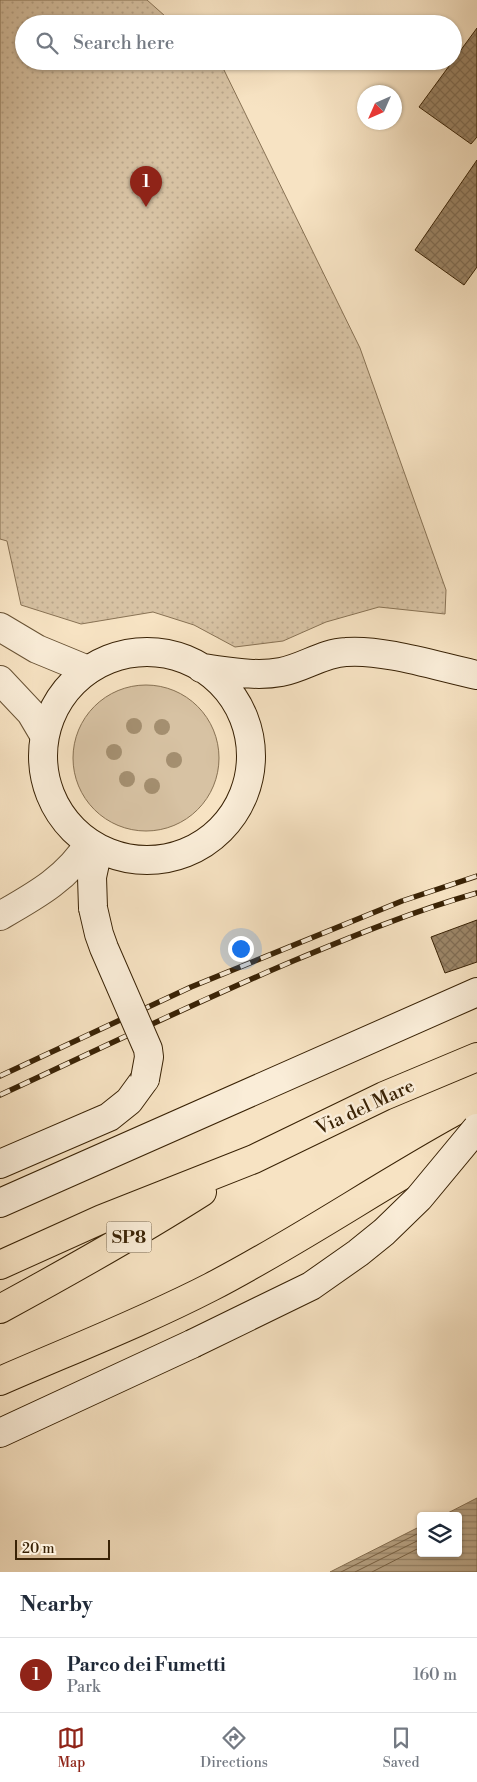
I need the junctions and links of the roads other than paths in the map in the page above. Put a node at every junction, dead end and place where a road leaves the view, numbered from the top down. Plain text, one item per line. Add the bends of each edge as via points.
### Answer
1 (0, 627) edge
2 (201, 668) junction
3 (88, 670) junction
4 (477, 676) edge
5 (0, 680) edge
6 (44, 736) junction
7 (94, 846) junction
8 (0, 916) edge
9 (477, 992) edge
10 (477, 1058) edge
11 (477, 1130) edge
12 (254, 1159) junction
13 (0, 1164) edge
14 (0, 1203) edge
15 (102, 1218) junction
16 (0, 1254) edge
17 (0, 1265) edge
18 (0, 1309) edge
19 (0, 1381) edge
20 (0, 1432) edge

1 - 3 main road via 37,649
2 - 3 main road via 173,656 144,652 115,657
2 - 4 main road via 279,672 325,656 364,651
2 - 7 main road via 228,691 245,722 251,757 245,792 237,808 215,835 184,854 159,860 132,860
3 - 6 main road via 60,698
5 - 6 main road via 31,713
6 - 7 main road via 42,753 50,796 63,819
7 - 8 main road via 63,876
7 - 13 main road, bridge via 93,908 104,948 148,1049 145,1079 130,1101 110,1117
9 - 14 main road
10 - 12 main road, Via del Mare / SP8 via 384,1096
11 - 19 main road via 212,1286 165,1310
11 - 20 main road, bridge via 419,1198 384,1232 311,1286
12 - 15 main road, Via del Mare / SP8
12 - 18 main road, Via del Mare / SP8 via 160,1218
15 - 16 main road
15 - 17 main road, Via del Mare / SP8

